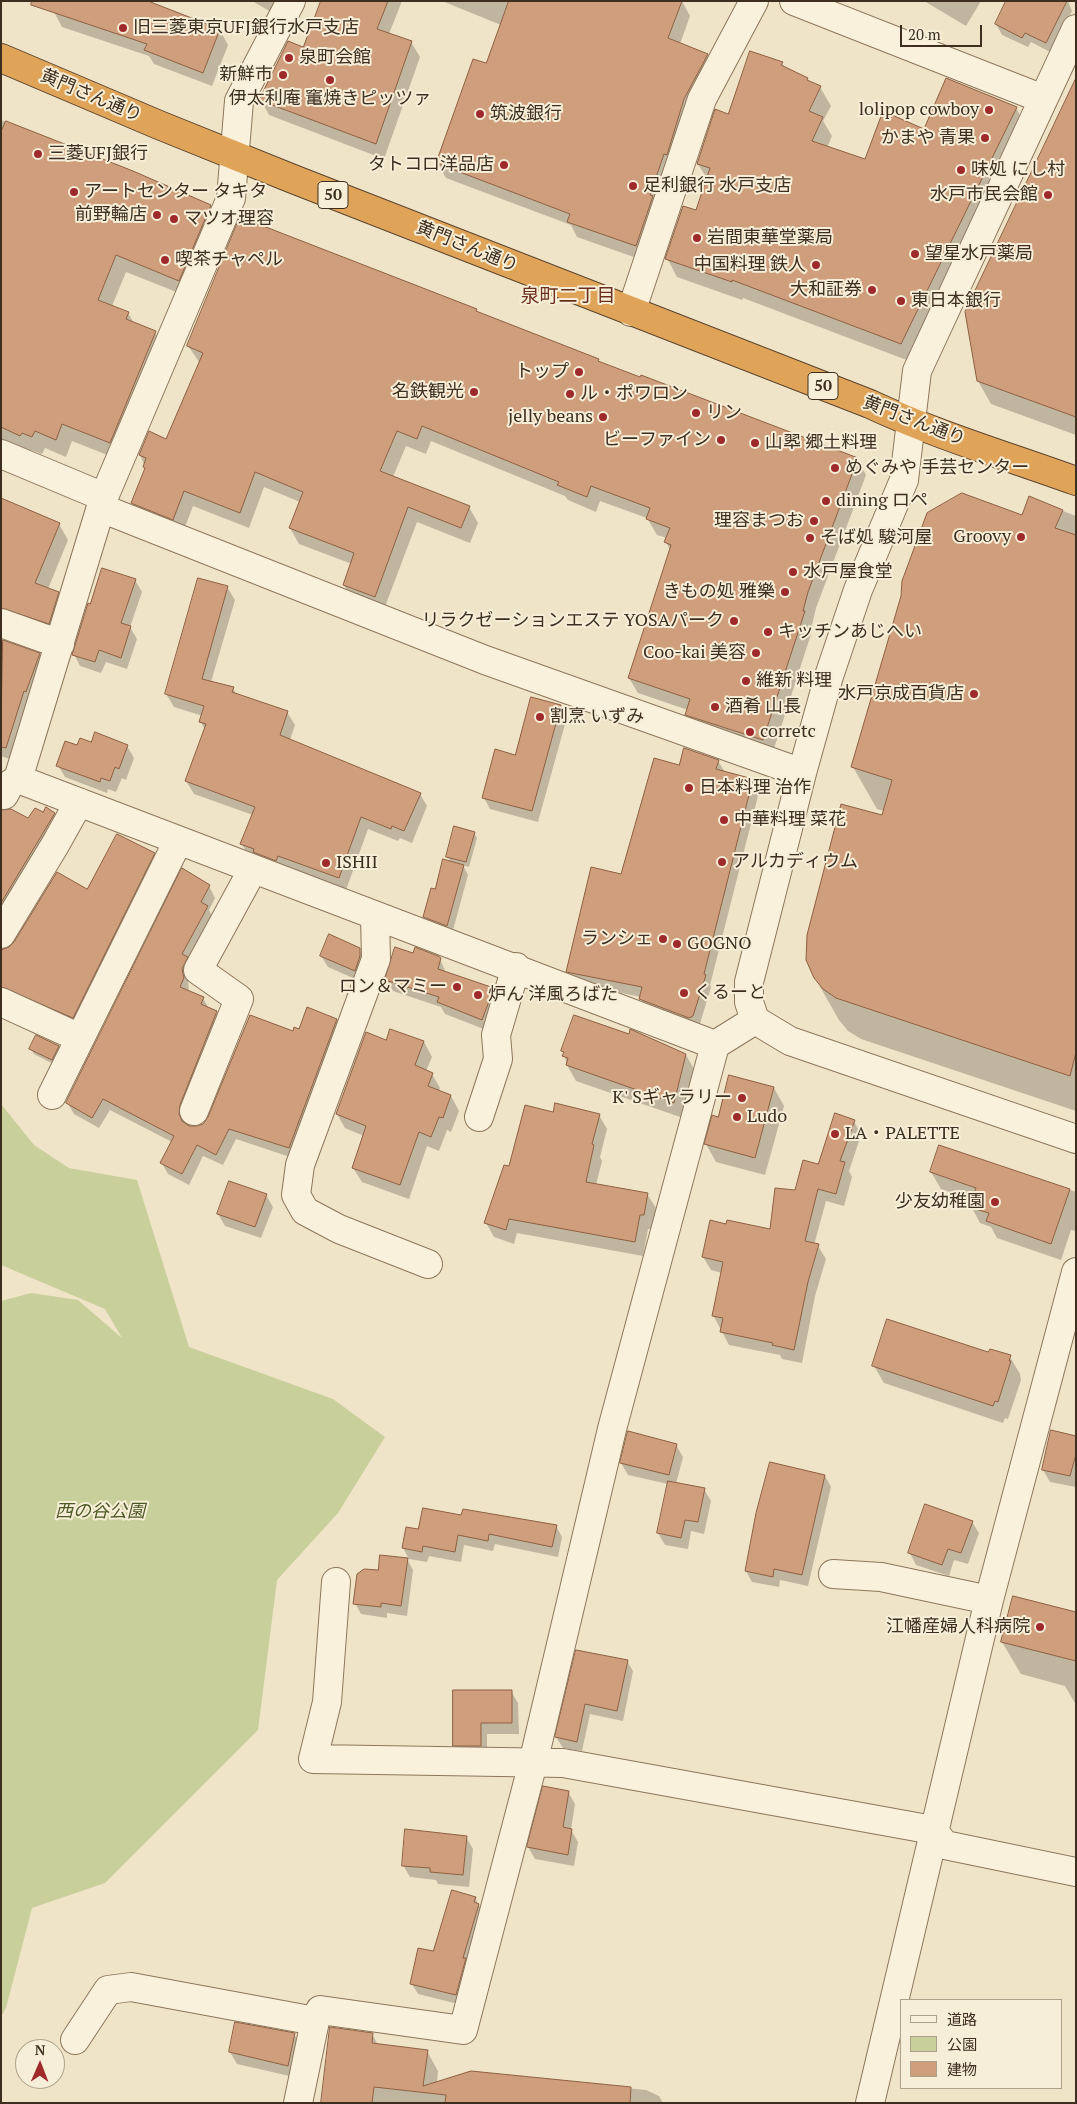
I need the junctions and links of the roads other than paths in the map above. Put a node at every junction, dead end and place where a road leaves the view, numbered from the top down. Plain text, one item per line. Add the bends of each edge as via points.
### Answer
1 (291, 1) edge
2 (754, 1) edge
3 (794, 1) edge
4 (1076, 29) edge
5 (1, 58) edge
6 (1043, 99) junction
7 (236, 155) junction
8 (632, 312) junction
9 (911, 423) junction
10 (1, 454) edge
11 (1076, 482) edge
12 (102, 503) junction
13 (1, 623) edge
14 (60, 644) junction
15 (802, 774) junction
16 (10, 786) edge
17 (79, 802) junction
18 (178, 841) junction
19 (253, 869) junction
20 (375, 916) junction
21 (1, 934) edge
22 (516, 967) junction
23 (1, 1002) edge
24 (755, 1020) junction
25 (80, 1038) junction
26 (715, 1045) junction
27 (52, 1095) dead end
28 (194, 1111) dead end
29 (479, 1117) dead end
30 (1076, 1139) edge
31 (428, 1264) dead end
32 (1076, 1272) edge
33 (833, 1574) dead end
34 (336, 1582) dead end
35 (989, 1600) junction
36 (533, 1763) junction
37 (933, 1830) junction
38 (1076, 1872) edge
39 (315, 2021) junction
40 (75, 2040) dead end
41 (298, 2103) edge
42 (870, 2103) edge

1 - 7 street via 239,101
2 - 8 street via 702,100
3 - 6 street
4 - 6 street
5 - 7 highway, 黄門さん通り / 50
6 - 9 street via 917,371
7 - 8 highway, 黄門さん通り / 50
7 - 12 street via 231,198
8 - 9 highway, 黄門さん通り / 50 via 863,401
9 - 11 highway, 黄門さん通り / 50
9 - 15 street via 904,480 858,590 829,676
10 - 12 street
12 - 14 street
12 - 15 street via 485,660
13 - 14 street
14 - 16 street
15 - 24 street via 749,982 749,1002
16 - 17 street
17 - 18 street
17 - 21 street
18 - 19 street
18 - 25 street
19 - 20 street
19 - 28 street via 198,970 239,998
20 - 22 street
20 - 31 street via 376,959 300,1165 296,1195 305,1211 338,1229
22 - 26 street
22 - 29 street via 496,1034 498,1059
23 - 25 street
24 - 26 street
24 - 30 street via 808,1050
25 - 27 street
26 - 36 street via 612,1429
32 - 35 street
33 - 35 street via 881,1577
34 - 36 street via 327,1702 313,1759
35 - 37 street
36 - 37 street via 563,1763
36 - 39 street via 463,2030 320,2010
37 - 38 street via 945,1845
37 - 42 street
39 - 40 street via 130,1987 108,1990
39 - 41 street

